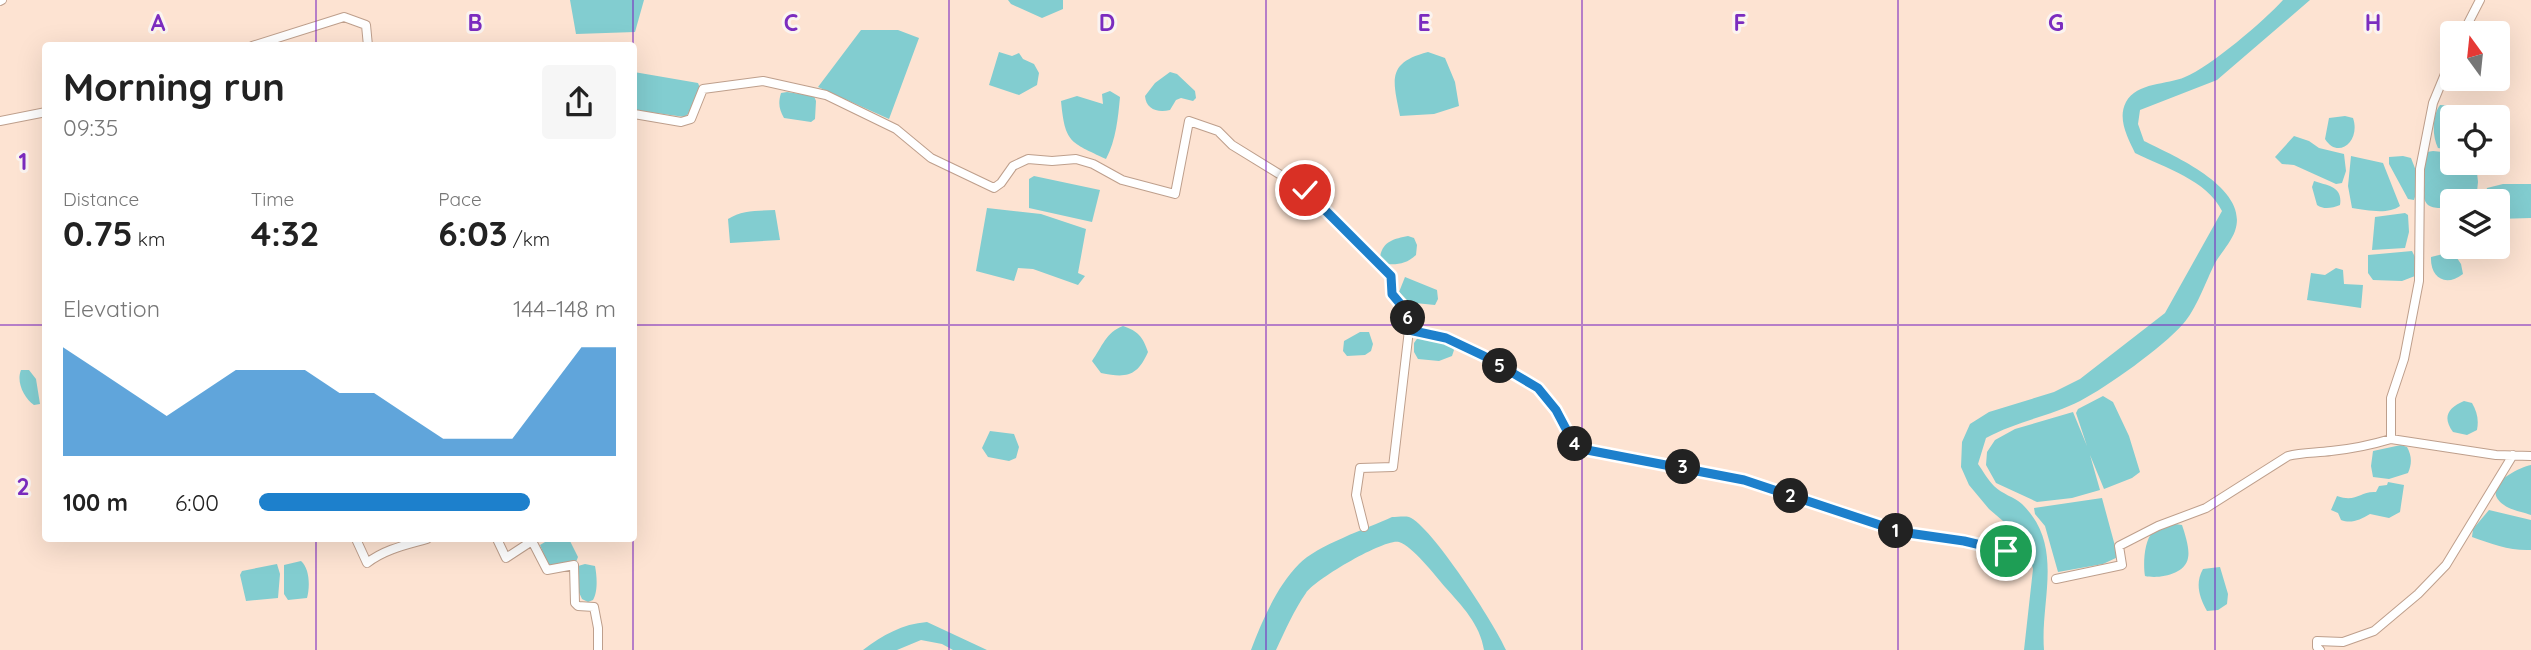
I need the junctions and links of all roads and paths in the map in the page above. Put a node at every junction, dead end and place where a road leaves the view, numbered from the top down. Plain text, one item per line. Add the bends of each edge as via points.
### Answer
1 (2480, 0) edge
2 (2469, 21) edge
3 (262, 42) edge
4 (368, 42) edge
5 (2440, 86) edge
6 (42, 113) edge
7 (637, 115) edge
8 (0, 121) edge
9 (1409, 330) junction
10 (2391, 439) junction
11 (2513, 455) junction
12 (2531, 456) edge
13 (1364, 527) dead end
14 (357, 542) edge
15 (415, 542) edge
16 (498, 542) edge
17 (530, 542) edge
18 (533, 542) edge
19 (2014, 570) dead end
20 (2056, 579) dead end
21 (598, 650) edge
22 (2320, 650) edge

1 - 2 street
3 - 4 street via 344,17 366,25
5 - 10 street via 2420,169 2419,281 2404,359 2391,398
6 - 8 street
7 - 9 street via 681,122 691,119 703,89 763,81 826,95 896,129 931,159 994,188 1013,166 1028,159 1076,159 1122,180 1175,194 1189,121 1218,131 1232,145 1305,190 1391,276 1392,294 1408,313
9 - 13 street via 1393,467 1360,468 1356,495
9 - 19 street via 1446,338 1538,388 1574,444 1587,450 1744,480 1901,532 2006,551
10 - 11 street
10 - 20 street via 2288,456 2206,508 2119,546 2122,565
11 - 12 street
11 - 22 street via 2446,565 2418,594 2374,631 2343,642 2317,641
14 - 15 street via 367,563
16 - 17 street via 506,558
18 - 21 street via 547,570 574,565 575,603 594,607

